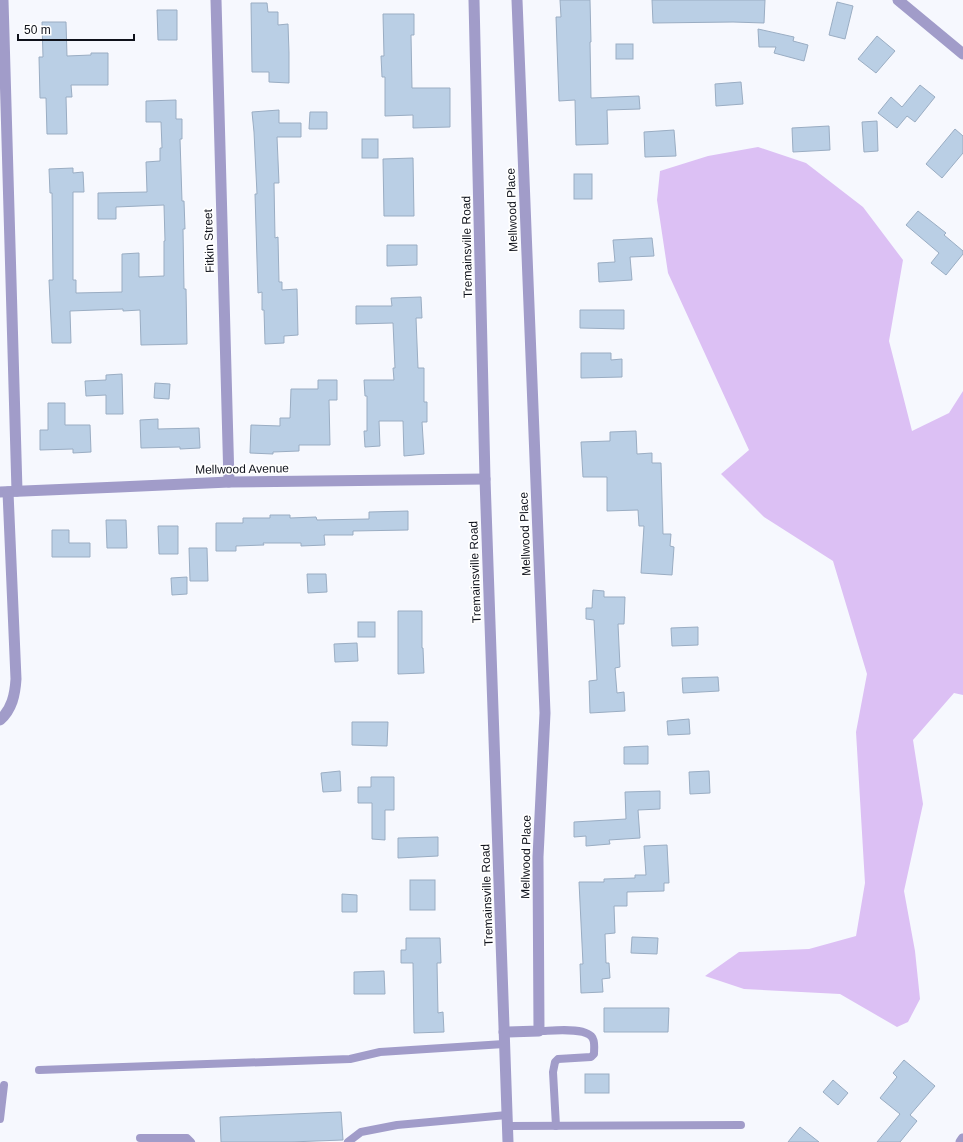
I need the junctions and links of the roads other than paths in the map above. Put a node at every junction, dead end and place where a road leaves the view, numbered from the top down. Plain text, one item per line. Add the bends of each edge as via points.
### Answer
1 (2, 0) edge
2 (216, 0) edge
3 (474, 0) edge
4 (517, 0) edge
5 (898, 0) edge
6 (963, 54) edge
7 (485, 479) junction
8 (229, 482) junction
9 (8, 492) edge
10 (0, 720) edge
11 (540, 1031) junction
12 (504, 1032) junction
13 (504, 1044) junction
14 (39, 1070) dead end
15 (4, 1085) dead end
16 (507, 1115) junction
17 (0, 1119) edge
18 (741, 1125) dead end
19 (507, 1126) junction
20 (556, 1126) junction
21 (140, 1138) dead end
22 (963, 1139) edge
23 (191, 1142) edge
24 (348, 1142) edge
25 (508, 1142) edge
26 (960, 1142) edge

1 - 9 street
2 - 8 street, Fitkin Street
3 - 7 street, Tremainsville Road
4 - 11 street, Mellwood Place via 545,713 538,857
5 - 6 street
7 - 8 street, Mellwood Avenue
7 - 12 street, Tremainsville Road
8 - 9 street, Mellwood Avenue
9 - 10 street via 16,679 15,694 9,709
11 - 12 street
11 - 20 lane via 578,1031 590,1034 594,1039 594,1054 591,1057 558,1059 555,1062 553,1072
12 - 13 street, Tremainsville Road
13 - 14 lane via 380,1052 350,1059
13 - 16 street, Tremainsville Road
15 - 17 lane
16 - 19 street, Tremainsville Road
16 - 24 lane via 397,1125 361,1132
18 - 20 lane
19 - 20 lane
19 - 25 street, Tremainsville Road
21 - 23 lane via 187,1138
22 - 26 street

